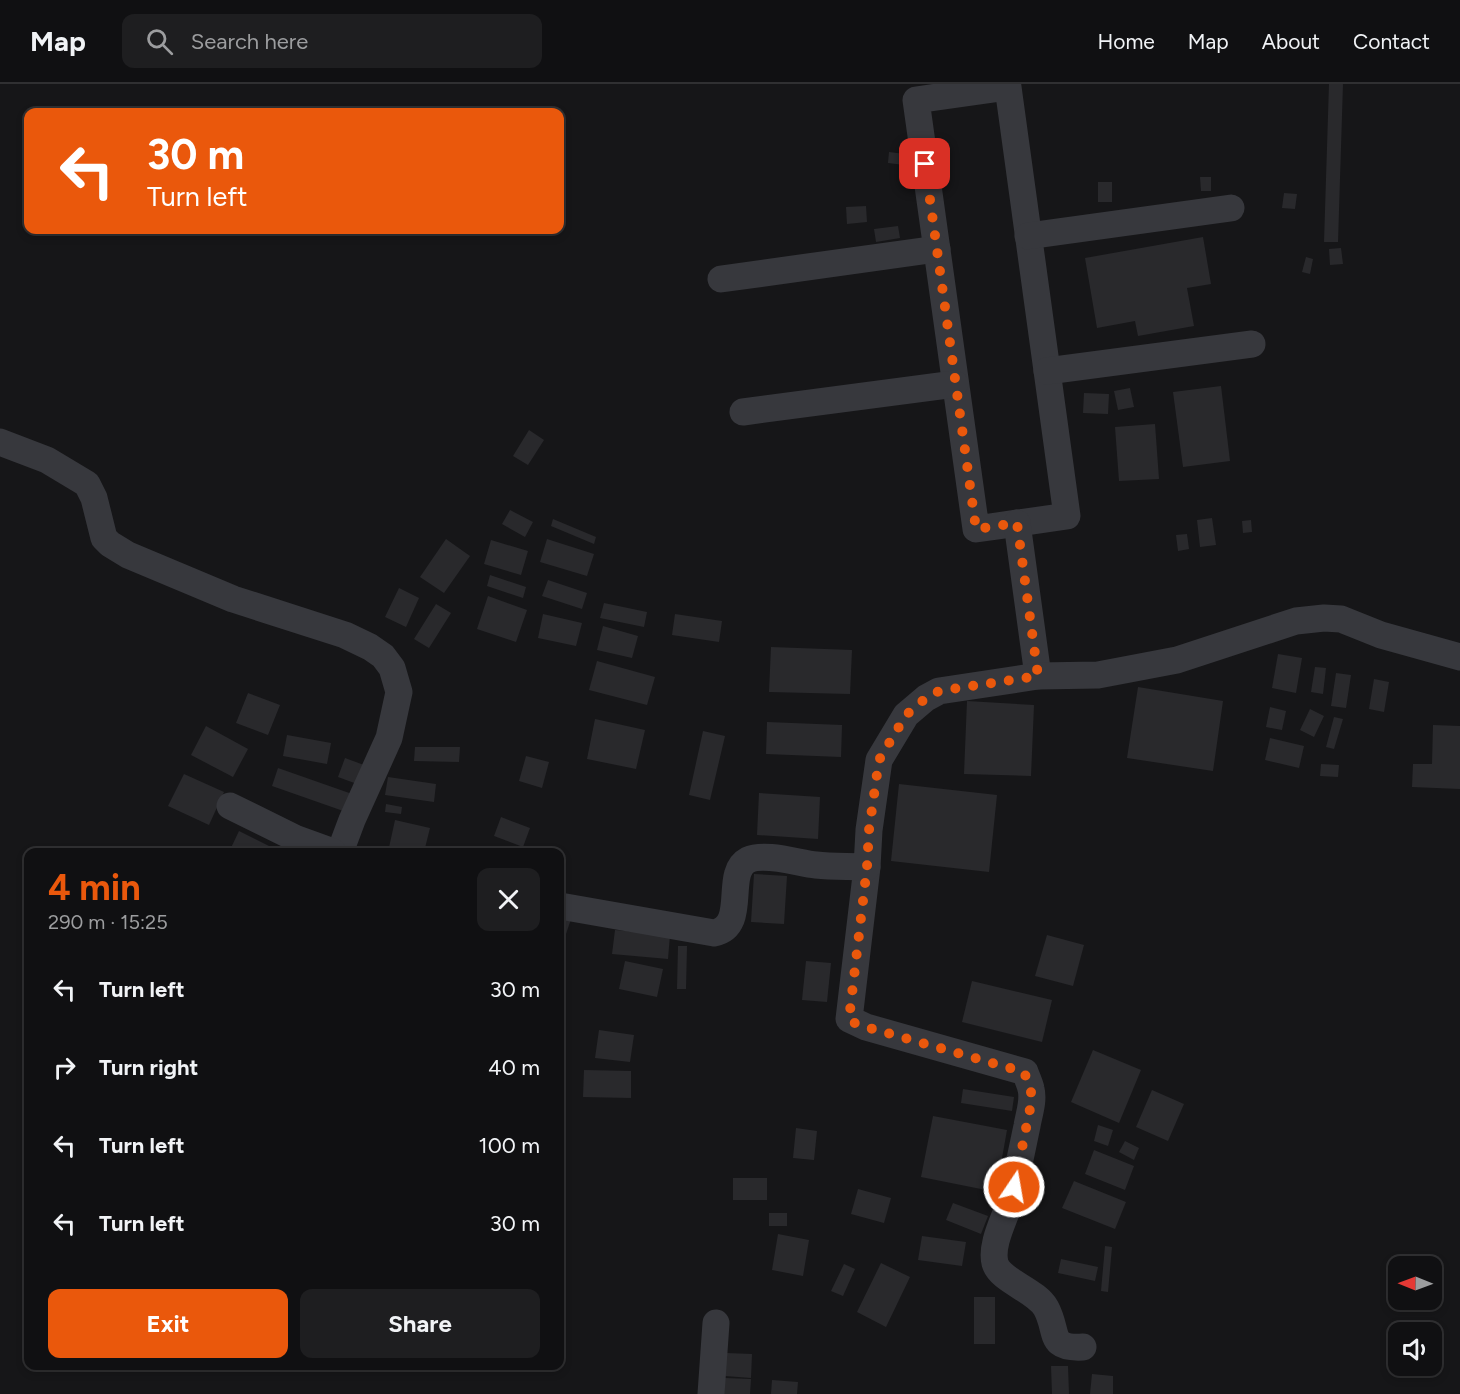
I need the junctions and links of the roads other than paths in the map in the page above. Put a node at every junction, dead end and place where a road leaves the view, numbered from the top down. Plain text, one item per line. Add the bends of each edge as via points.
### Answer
1 (1231, 208) dead end
2 (1028, 236) junction
3 (937, 249) junction
4 (721, 279) dead end
5 (1252, 344) dead end
6 (1047, 371) junction
7 (956, 384) junction
8 (743, 412) dead end
9 (0, 442) edge
10 (1017, 523) junction
11 (1460, 657) edge
12 (1038, 676) junction
13 (230, 806) dead end
14 (323, 848) edge
15 (342, 848) edge
16 (867, 867) junction
17 (564, 907) edge
18 (716, 1323) dead end
19 (1083, 1347) dead end
20 (711, 1394) edge

1 - 2 street
2 - 3 street via 1008,87 916,100
2 - 6 street
3 - 4 street
3 - 7 street
5 - 6 street
6 - 10 street via 1067,516
7 - 8 street
7 - 10 street via 976,529
9 - 15 street via 47,460 87,484 104,538 128,555 233,599 345,635 383,656 392,668 399,692 390,738
10 - 12 street
11 - 12 street via 1381,635 1341,619 1324,618 1296,621 1177,660 1098,675
12 - 16 street via 939,691 906,715 879,760
13 - 14 street
16 - 17 street via 750,859 738,875 731,923 714,933
16 - 19 street via 849,1019 1024,1072 1031,1089 1031,1104 994,1262 998,1271 1043,1303 1060,1344
18 - 20 street

